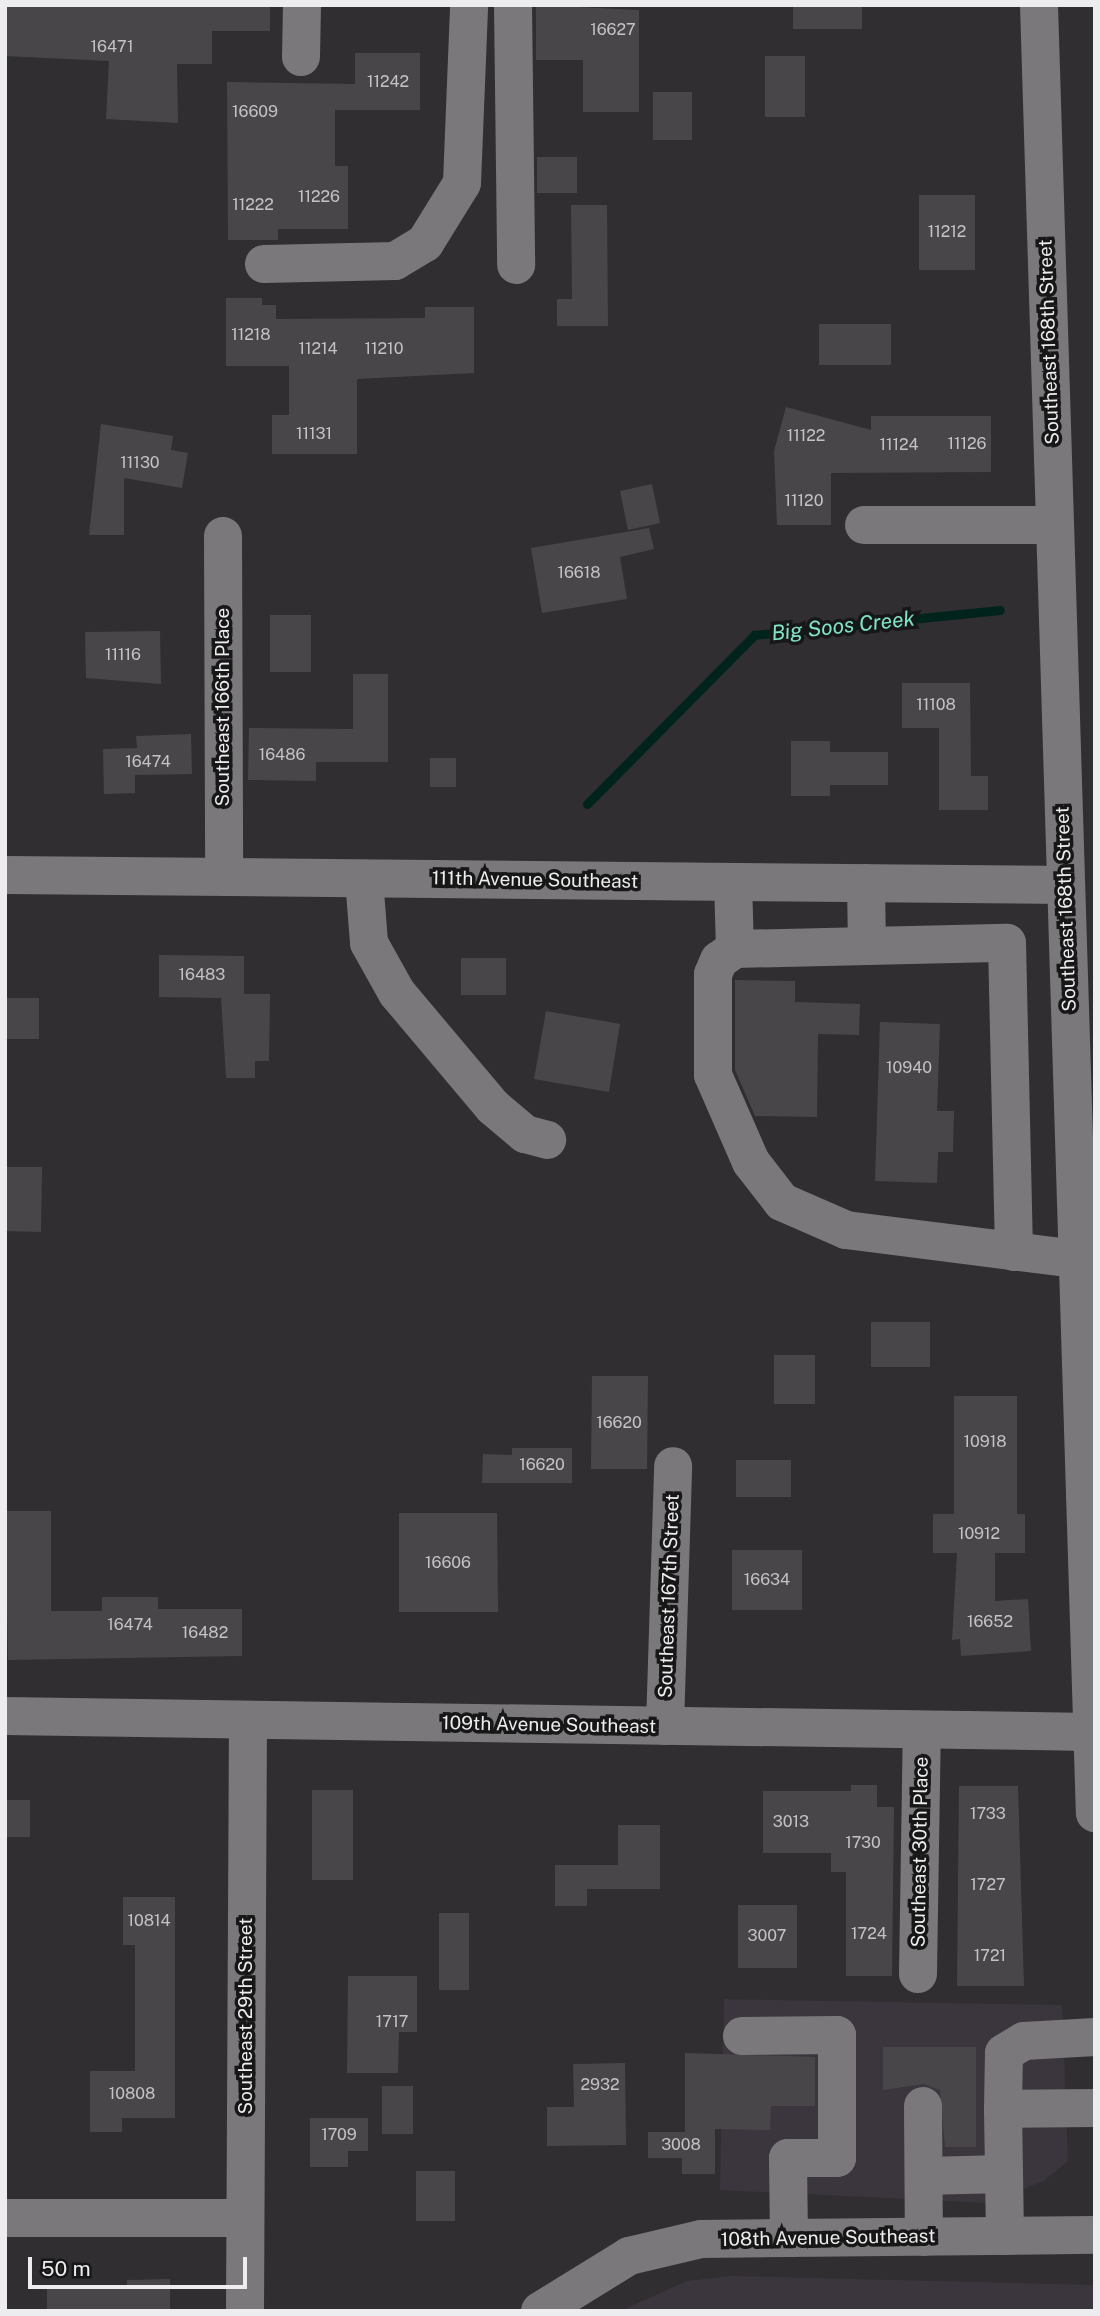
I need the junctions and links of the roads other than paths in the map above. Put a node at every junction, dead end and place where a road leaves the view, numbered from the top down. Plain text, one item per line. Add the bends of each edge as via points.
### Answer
1 (302, 5) edge
2 (469, 5) edge
3 (513, 5) edge
4 (1039, 5) edge
5 (301, 57) dead end
6 (264, 264) dead end
7 (516, 265) dead end
8 (864, 525) dead end
9 (1055, 525) junction
10 (223, 536) dead end
11 (5, 875) edge
12 (224, 877) junction
13 (364, 878) junction
14 (733, 882) junction
15 (866, 883) junction
16 (1066, 885) junction
17 (867, 946) junction
18 (735, 949) junction
19 (1082, 1015) edge
20 (547, 1140) dead end
21 (1014, 1252) junction
22 (1077, 1259) junction
23 (673, 1466) dead end
24 (5, 1716) edge
25 (248, 1721) junction
26 (665, 1726) junction
27 (922, 1730) junction
28 (1092, 1732) junction
29 (1095, 1813) edge
30 (918, 1975) dead end
31 (742, 2036) dead end
32 (1095, 2037) edge
33 (923, 2106) dead end
34 (1095, 2108) edge
35 (1003, 2109) junction
36 (1004, 2174) junction
37 (924, 2176) junction
38 (5, 2218) edge
39 (244, 2218) junction
40 (1005, 2235) junction
41 (1095, 2235) edge
42 (924, 2236) junction
43 (789, 2238) junction
44 (245, 2311) edge
45 (540, 2311) edge

1 - 5 street
2 - 6 street via 462,183 425,243 395,261
3 - 7 street
4 - 9 street, Southeast 168th Street
8 - 9 street
9 - 16 street, Southeast 168th Street
10 - 12 street, Southeast 166th Place
11 - 12 street, 111th Avenue Southeast
12 - 13 street, 111th Avenue Southeast
13 - 14 street, 111th Avenue Southeast
13 - 20 street via 369,943 397,993 492,1107 525,1134
14 - 15 street, 111th Avenue Southeast
14 - 18 street
15 - 16 street, 111th Avenue Southeast
15 - 17 street
16 - 19 street, Southeast 168th Street
17 - 18 street
17 - 21 street via 1007,943
18 - 21 street via 719,960 713,974 713,1075 751,1162 782,1202 846,1230
19 - 22 street, Southeast 168th Street
21 - 22 street
22 - 28 street, Southeast 168th Street
23 - 26 street, Southeast 167th Street
24 - 25 street, 109th Avenue Southeast
25 - 26 street, 109th Avenue Southeast
25 - 39 street, Southeast 29th Street
26 - 27 street, 109th Avenue Southeast
27 - 28 street, 109th Avenue Southeast
27 - 30 street, Southeast 30th Place
28 - 29 street, Southeast 168th Street
31 - 43 street via 836,2035 838,2158 788,2158
32 - 35 street via 1024,2041 1004,2053
33 - 37 street
34 - 35 street
35 - 36 street
36 - 37 street
36 - 40 street
37 - 42 street
38 - 39 street
39 - 44 street, Southeast 29th Street
40 - 41 street, 108th Avenue Southeast
40 - 42 street, 108th Avenue Southeast
42 - 43 street, 108th Avenue Southeast
43 - 45 street, 108th Avenue Southeast via 701,2239 629,2256 571,2287

